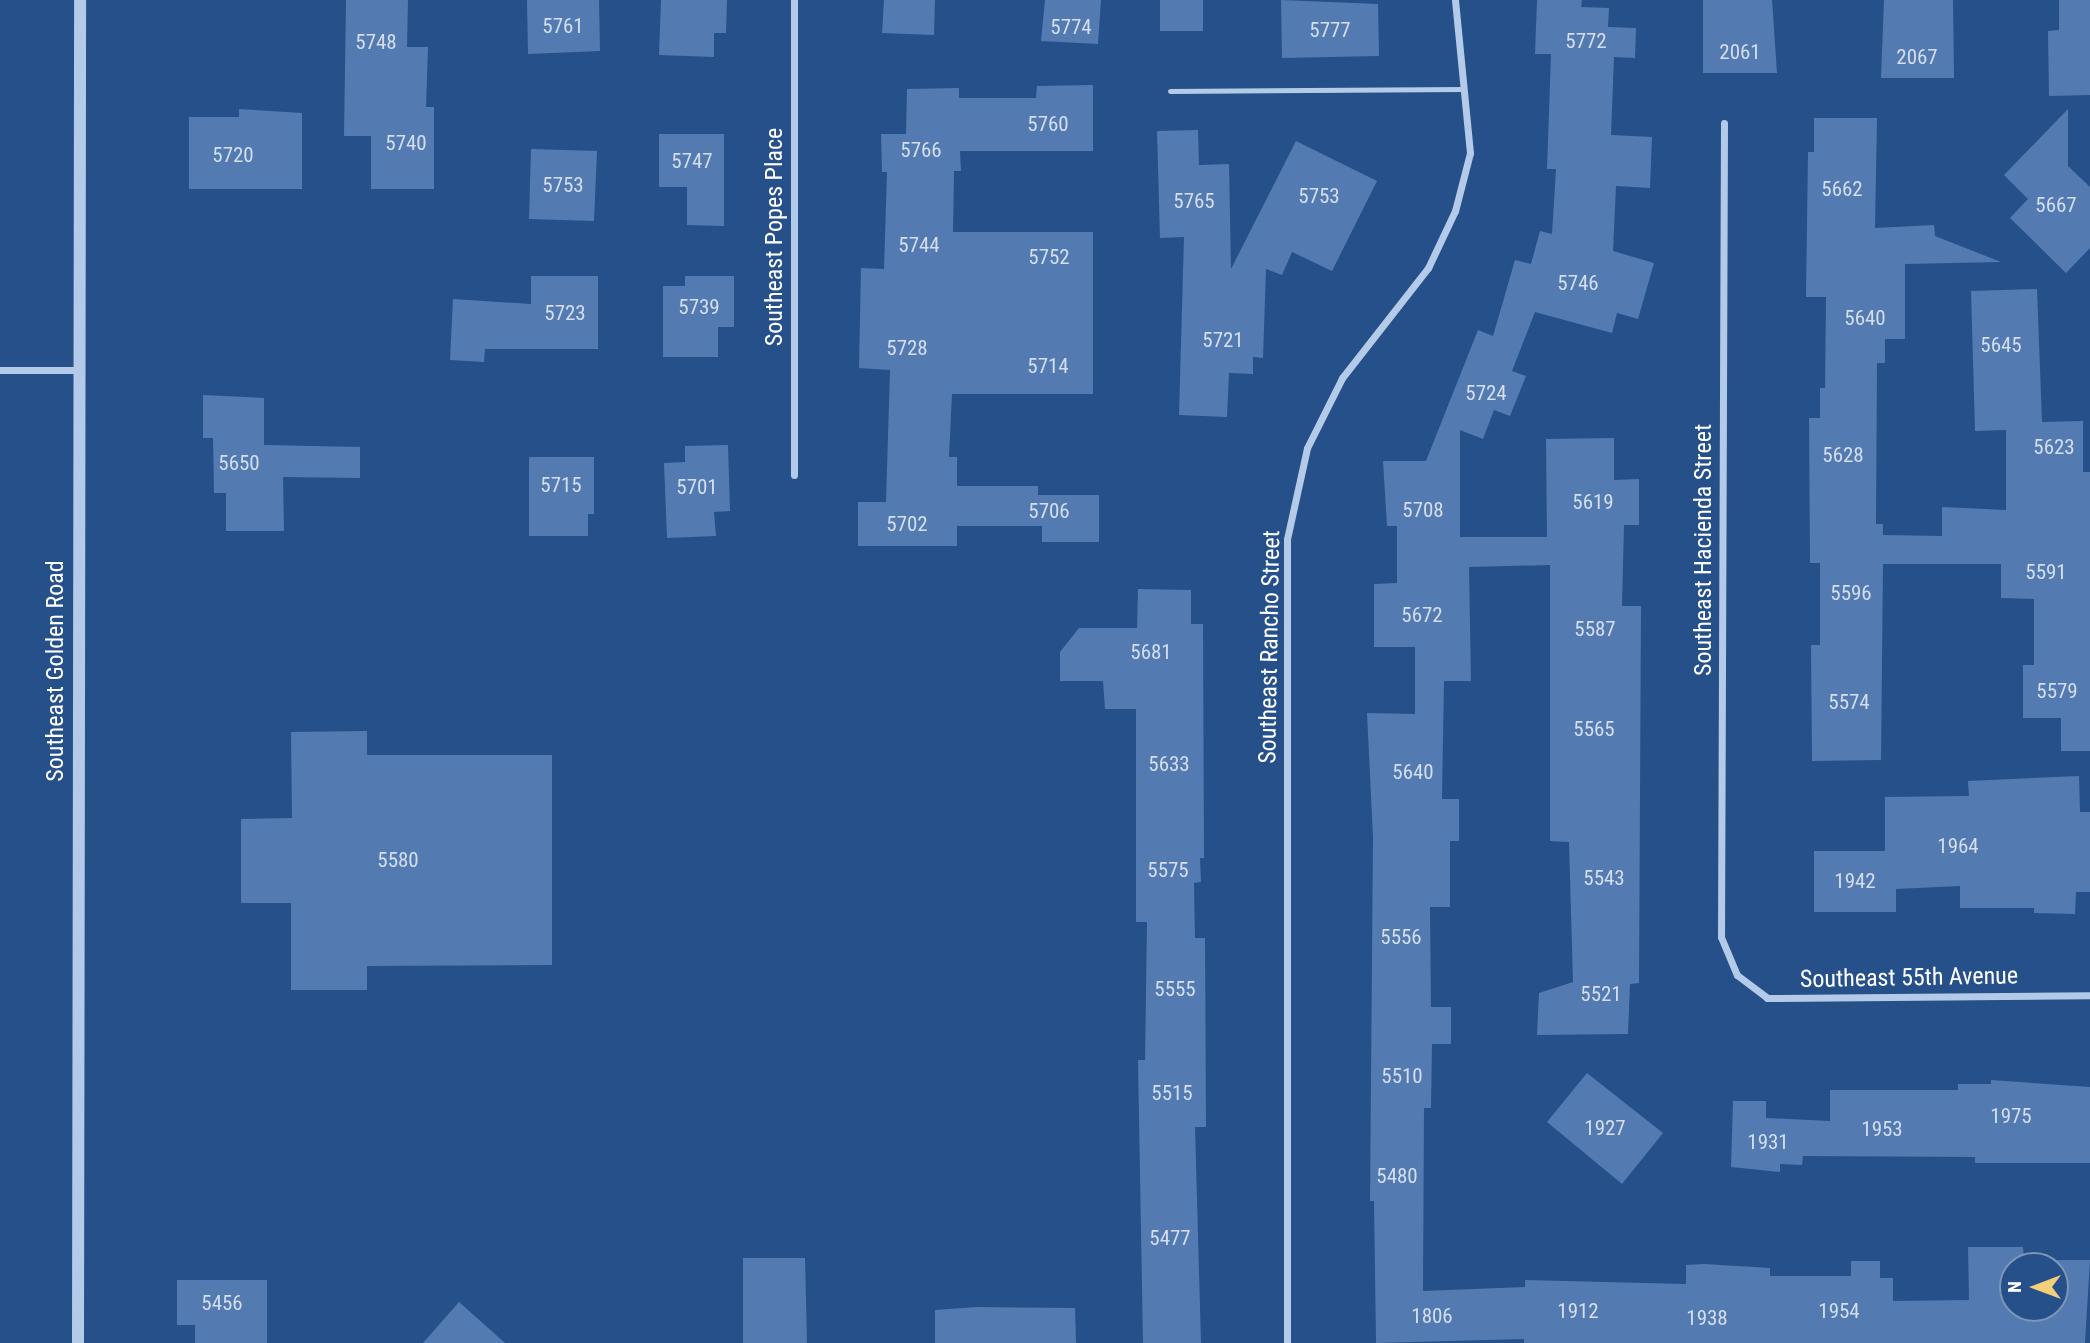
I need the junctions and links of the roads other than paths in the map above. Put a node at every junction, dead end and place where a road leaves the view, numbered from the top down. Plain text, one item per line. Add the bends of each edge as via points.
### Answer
1 (80, 0) edge
2 (794, 0) edge
3 (1455, 0) edge
4 (1464, 89) junction
5 (1170, 90) dead end
6 (1724, 123) dead end
7 (0, 370) edge
8 (77, 370) junction
9 (794, 475) dead end
10 (1737, 975) joint
11 (2090, 995) edge
12 (78, 1343) edge
13 (1287, 1343) edge

1 - 8 street, Southeast Golden Road
2 - 9 street, Southeast Popes Place
3 - 4 street, Southeast Rancho Street
4 - 5 lane
4 - 13 street, Southeast Rancho Street via 1470,153 1455,211 1428,268 1342,378 1324,413 1307,448 1287,539
6 - 10 street, Southeast Hacienda Street via 1721,937
7 - 8 street
8 - 12 street, Southeast Golden Road
10 - 11 street, Southeast 55th Avenue via 1767,998

